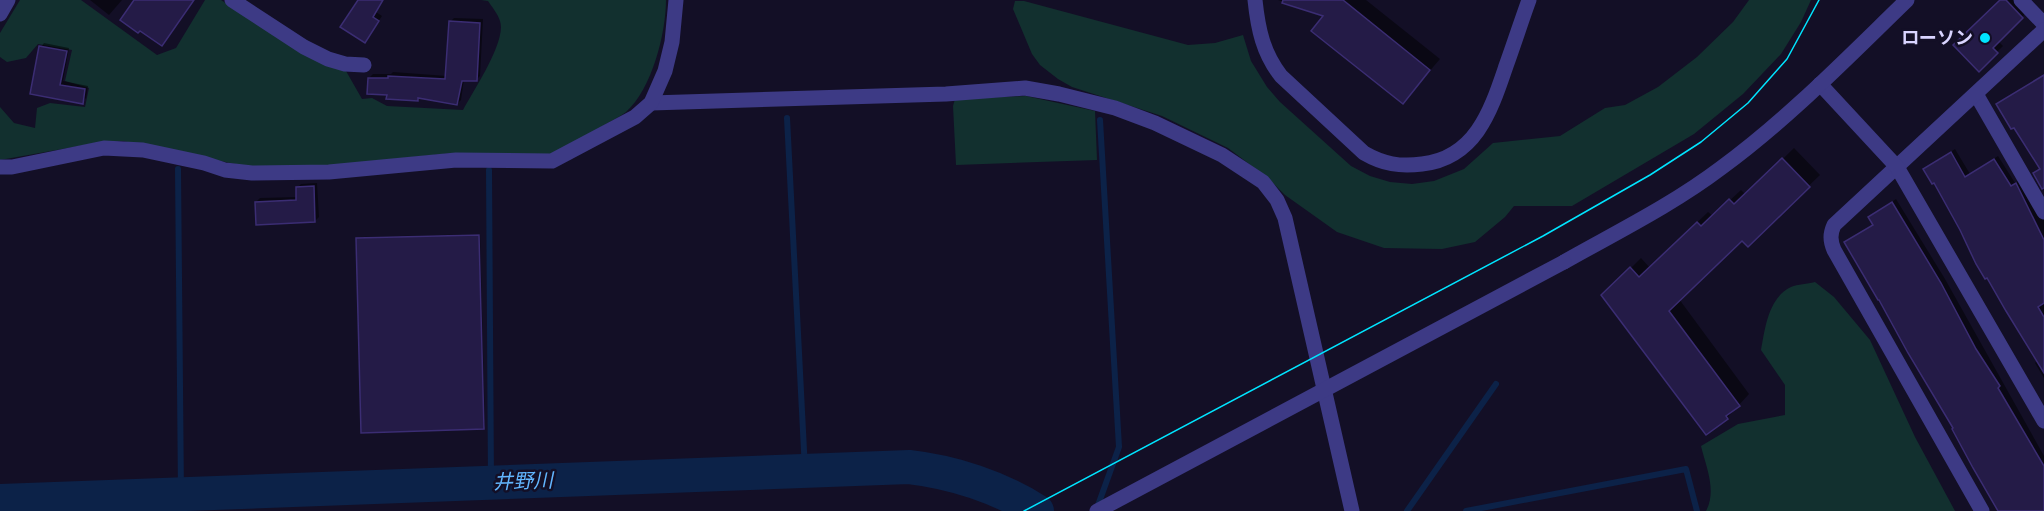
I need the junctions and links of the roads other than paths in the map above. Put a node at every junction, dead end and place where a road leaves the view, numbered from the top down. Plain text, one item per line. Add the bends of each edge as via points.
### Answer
1 (8, 0) edge
2 (232, 0) edge
3 (676, 0) edge
4 (1255, 0) edge
5 (1529, 0) edge
6 (1907, 0) edge
7 (2021, 0) edge
8 (0, 15) edge
9 (2044, 24) edge
10 (2044, 30) edge
11 (364, 65) dead end
12 (1820, 84) junction
13 (1976, 94) junction
14 (651, 104) junction
15 (0, 167) edge
16 (1897, 167) junction
17 (2044, 212) edge
18 (2044, 421) edge
19 (1097, 511) edge
20 (1352, 511) edge
21 (1982, 511) edge

1 - 8 street
2 - 11 street via 328,59
3 - 14 street via 672,42
4 - 5 street via 1261,40 1281,76 1364,153 1375,160 1405,166 1439,161 1475,135 1495,98
6 - 12 street
7 - 9 street
10 - 13 street
12 - 16 street
12 - 19 street, bridge via 1721,168 1668,204
13 - 16 street
13 - 17 street
14 - 15 street via 635,117 552,161 456,160 329,172 252,173 143,150 104,148
14 - 20 street via 1025,88 1115,108 1222,154 1263,182 1285,218
16 - 18 street
16 - 21 street via 1834,225 1831,241

